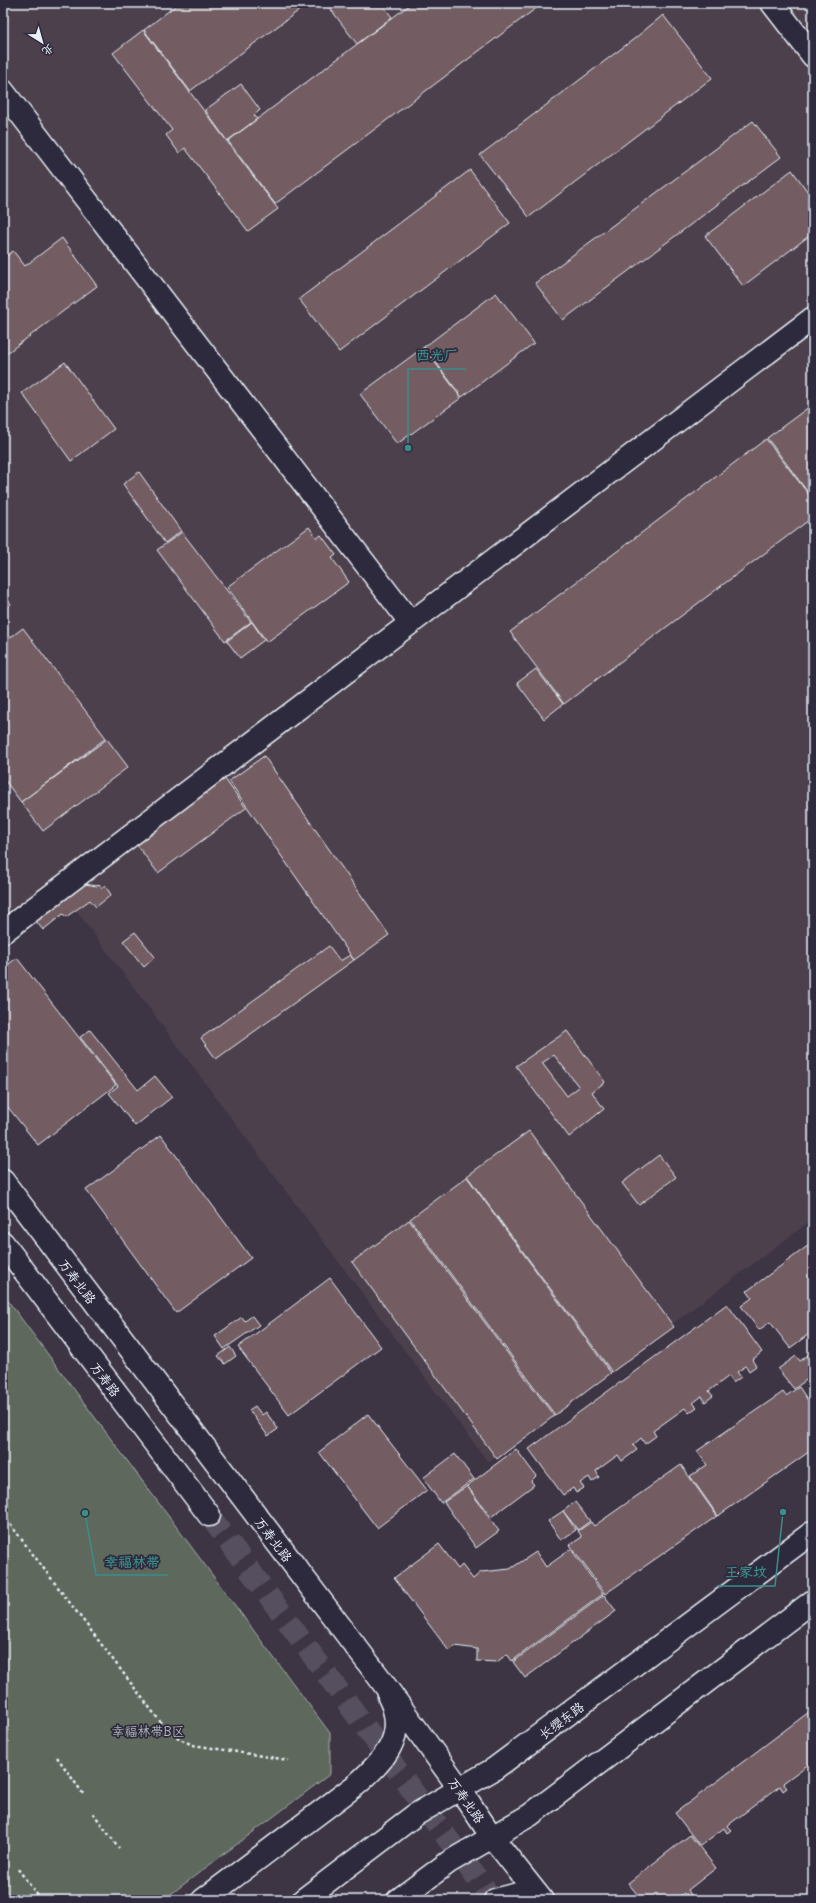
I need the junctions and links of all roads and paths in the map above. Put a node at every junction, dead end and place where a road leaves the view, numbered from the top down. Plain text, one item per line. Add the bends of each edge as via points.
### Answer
1 (772, 3) edge
2 (813, 56) edge
3 (3, 91) edge
4 (813, 318) edge
5 (410, 622) junction
6 (3, 932) edge
7 (3, 1181) edge
8 (3, 1243) edge
9 (3, 1515) edge
10 (209, 1515) tunnel mouth
11 (813, 1532) edge
12 (813, 1602) edge
13 (378, 1676) junction
14 (57, 1757) dead end
15 (288, 1760) dead end
16 (460, 1789) junction
17 (84, 1795) dead end
18 (93, 1813) dead end
19 (492, 1837) junction
20 (119, 1848) dead end
21 (18, 1870) dead end
22 (41, 1900) edge
23 (203, 1900) edge
24 (303, 1900) edge
25 (398, 1900) edge
26 (495, 1900) edge
27 (535, 1900) edge
28 (542, 1900) edge

1 - 2 main road
3 - 5 main road
4 - 5 main road
5 - 6 main road
7 - 13 main road, 万寿北路
8 - 10 main road, 万寿路
9 - 15 path via 171,1733 193,1745
11 - 16 main road, 长缨东路 via 494,1769
12 - 19 main road via 530,1815
13 - 16 main road, 万寿北路
13 - 23 main road via 395,1715 392,1743 384,1757 356,1785
14 - 17 path
16 - 19 main road, 万寿北路
16 - 24 main road, 长缨东路 via 415,1815
18 - 20 path
19 - 25 main road via 449,1862
19 - 28 main road, 万寿北路
21 - 22 path
26 - 27 main road via 518,1894

